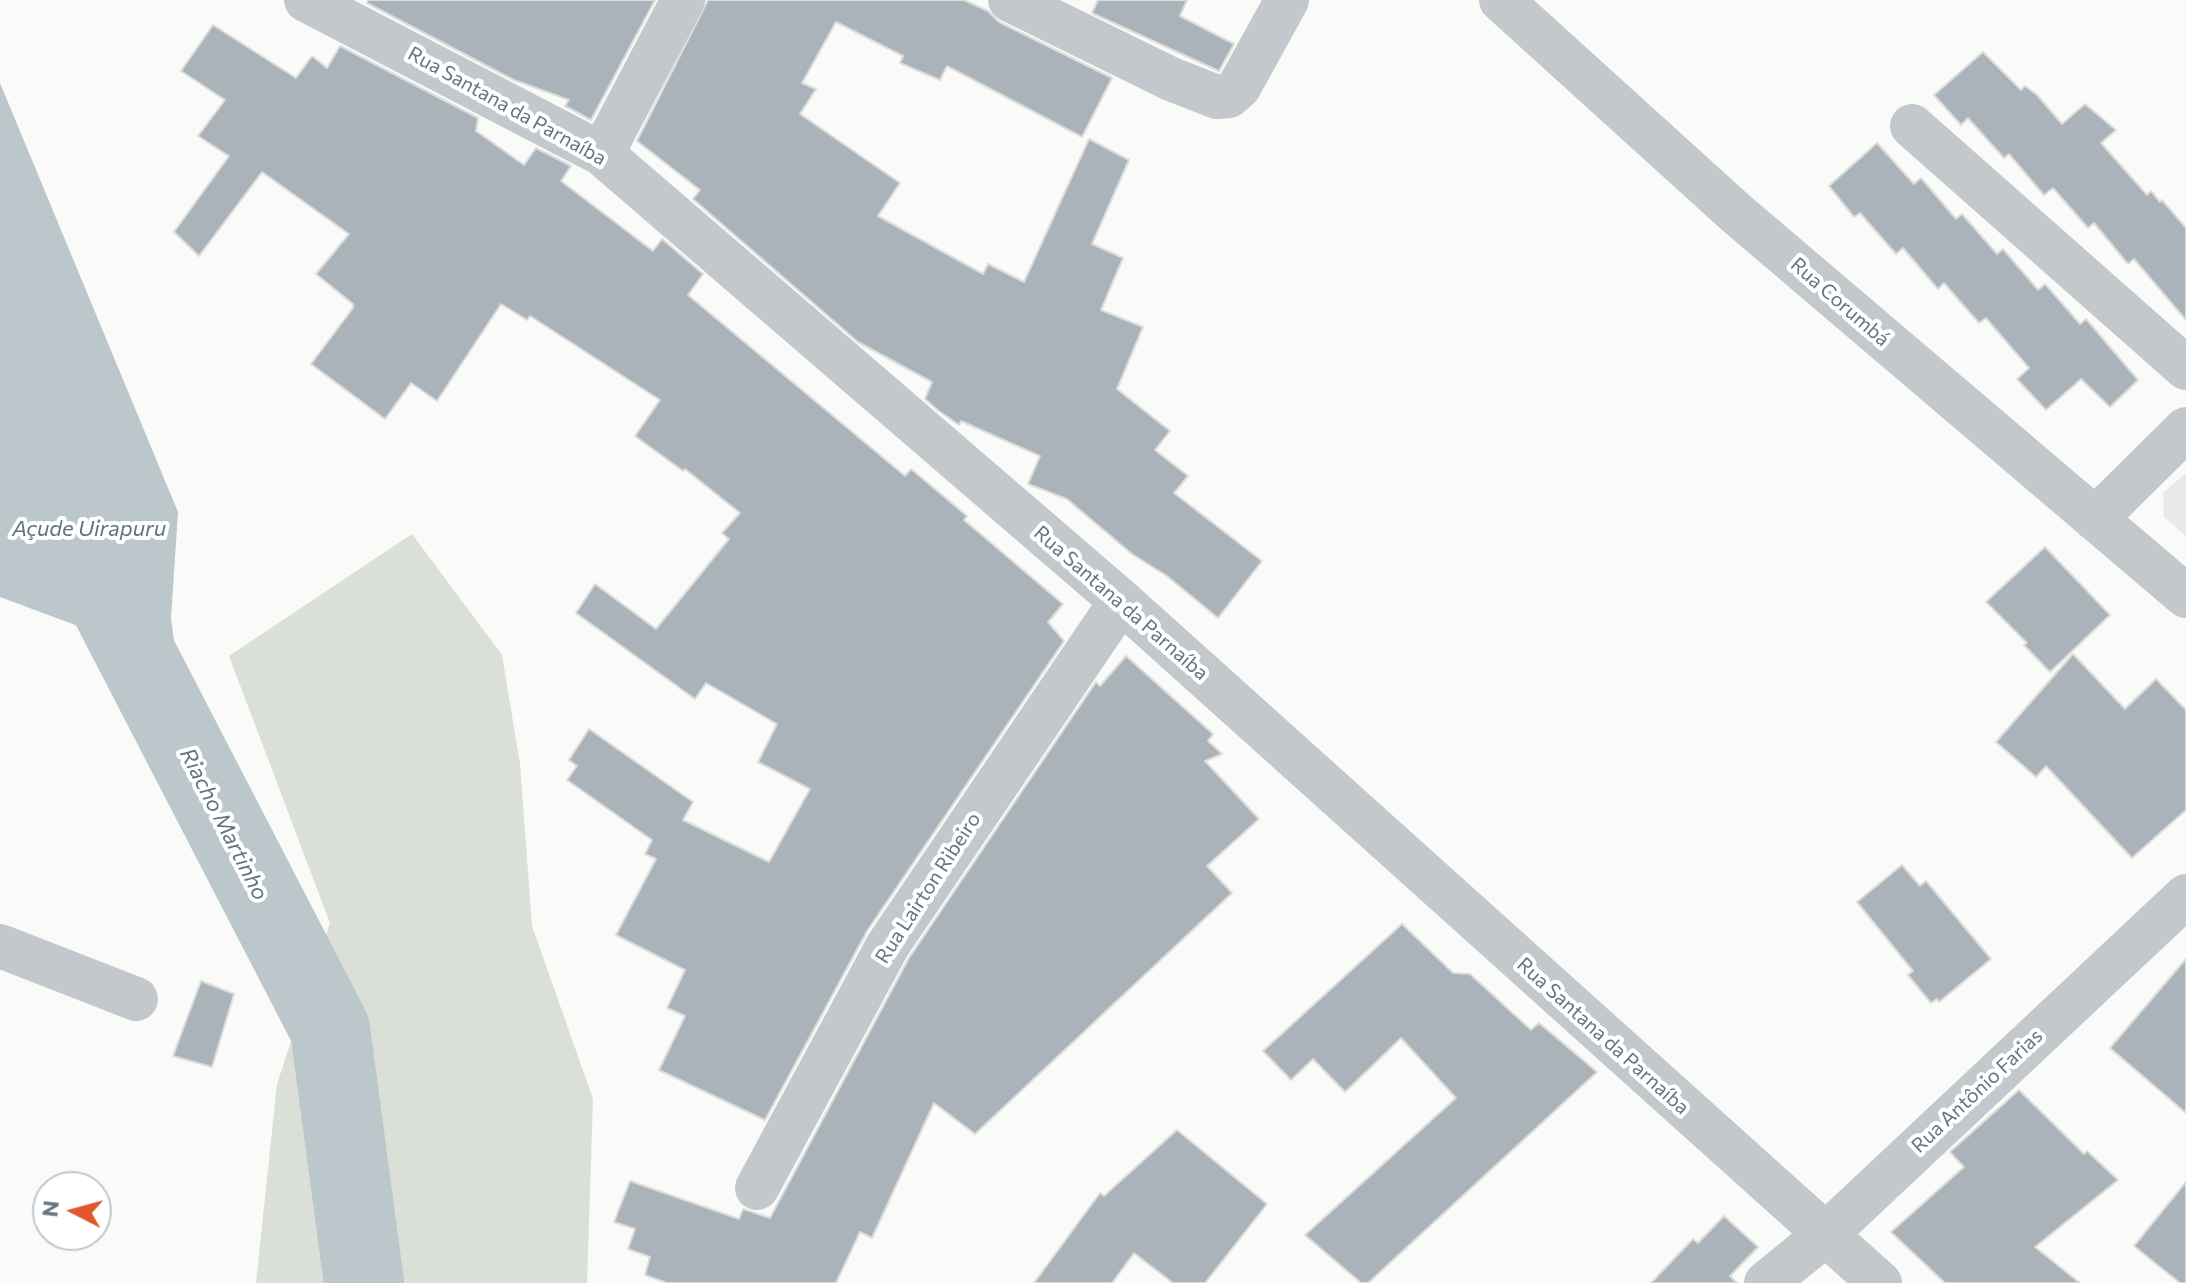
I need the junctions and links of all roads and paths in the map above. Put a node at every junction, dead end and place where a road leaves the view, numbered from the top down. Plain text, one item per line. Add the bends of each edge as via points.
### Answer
1 (306, 0) edge
2 (683, 0) edge
3 (1010, 0) edge
4 (1287, 0) edge
5 (1501, 0) edge
6 (1912, 126) dead end
7 (602, 154) junction
8 (2186, 368) edge
9 (2186, 429) edge
10 (2095, 519) junction
11 (2186, 596) edge
12 (1121, 601) junction
13 (2186, 896) edge
14 (0, 946) edge
15 (136, 999) dead end
16 (757, 1188) dead end
17 (1825, 1235) junction
18 (1766, 1283) edge
19 (1880, 1283) edge

1 - 7 street, Rua Santana da Parnaíba
2 - 7 street
3 - 4 street via 1217,97 1229,96 1248,74
5 - 10 street, Rua Corumbá via 1736,213
6 - 8 street
7 - 12 street, Rua Santana da Parnaíba
9 - 10 street
10 - 11 street, Rua Corumbá
12 - 16 street, Rua Lairton Ribeiro via 888,945
12 - 17 street, Rua Santana da Parnaíba
13 - 17 street, Rua Antônio Farias
14 - 15 street
17 - 18 street, Rua Antônio Farias
17 - 19 street, Rua Santana da Parnaíba

